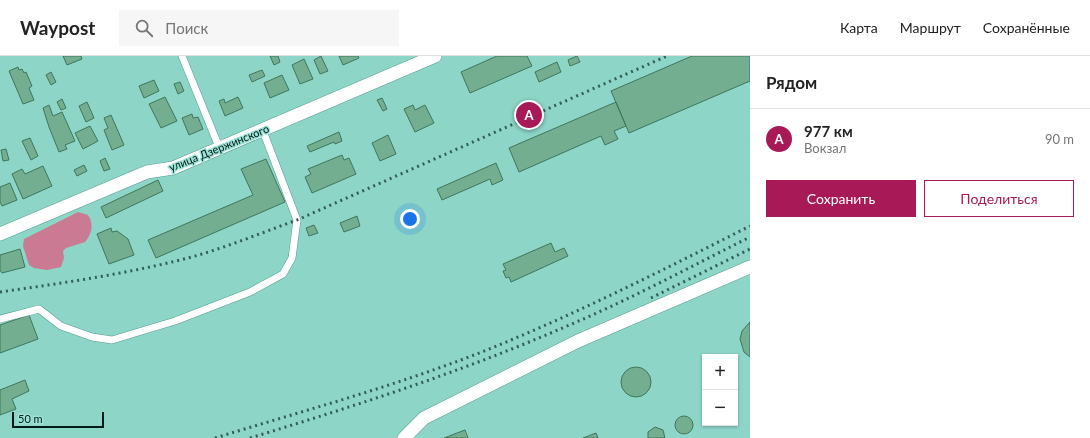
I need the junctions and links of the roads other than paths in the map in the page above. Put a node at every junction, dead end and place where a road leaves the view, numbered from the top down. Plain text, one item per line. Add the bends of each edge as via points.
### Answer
1 (182, 56) edge
2 (435, 56) edge
3 (263, 131) junction
4 (219, 147) junction
5 (0, 234) edge
6 (750, 267) edge
7 (0, 319) edge
8 (404, 438) edge

1 - 4 lane
2 - 3 street, улица Дзержинского
3 - 4 street, улица Дзержинского
3 - 7 lane via 297,220 292,258 283,274 228,301 175,321 112,340 92,337 61,326 39,309
4 - 5 street, улица Дзержинского via 172,168 147,172
6 - 8 street via 578,341 424,418

